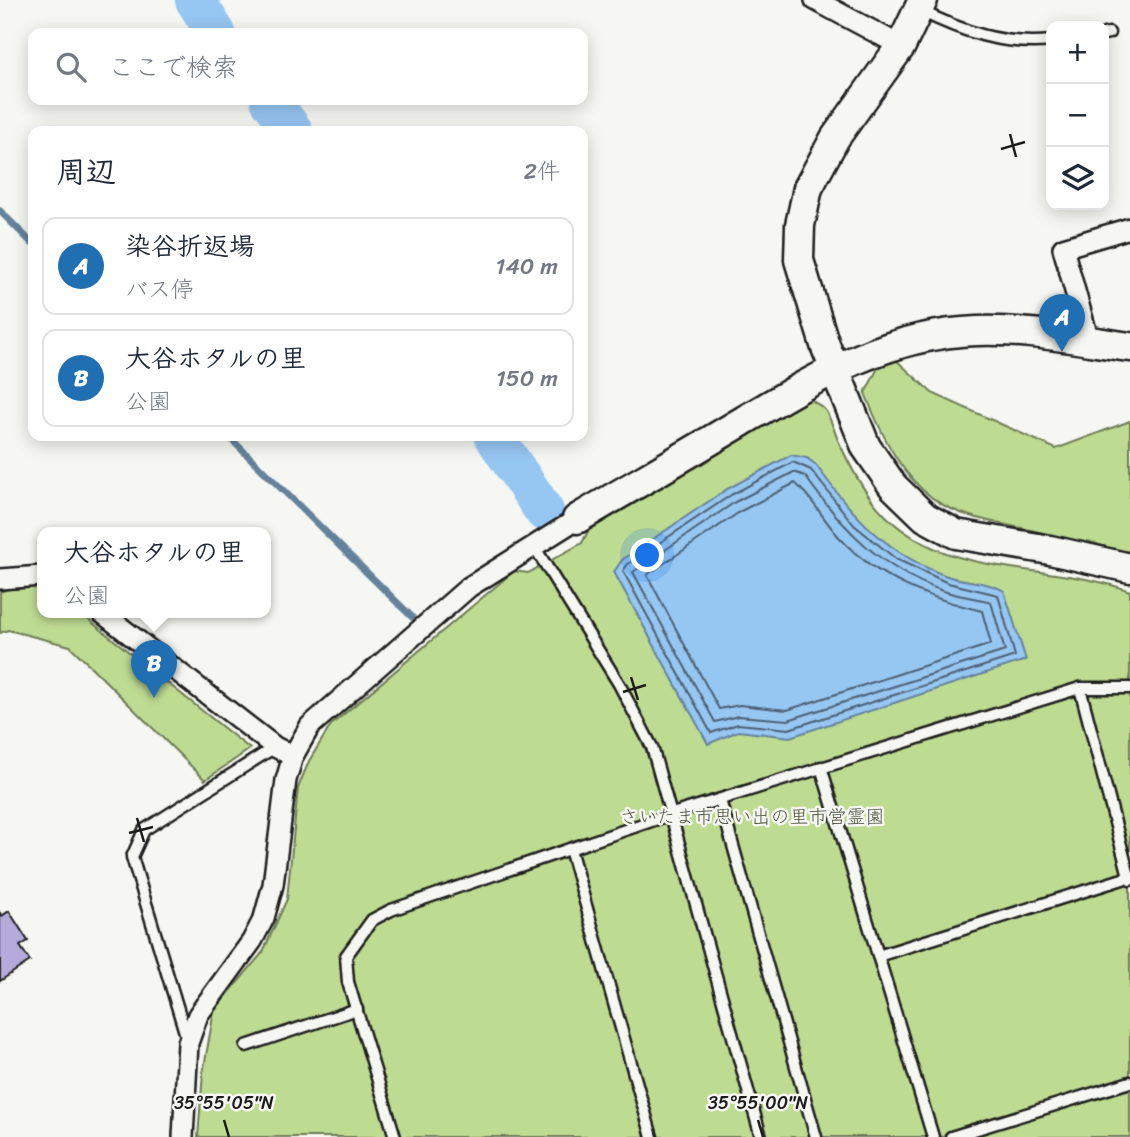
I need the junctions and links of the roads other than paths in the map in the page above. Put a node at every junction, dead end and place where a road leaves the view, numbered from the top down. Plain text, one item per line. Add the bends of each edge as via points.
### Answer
1 (815, 0) edge
2 (921, 5) edge
3 (1046, 41) edge
4 (901, 46) junction
5 (1130, 228) edge
6 (1089, 341) junction
7 (1130, 347) edge
8 (834, 368) junction
9 (571, 522) joint
10 (539, 542) junction
11 (1130, 568) edge
12 (37, 576) edge
13 (0, 579) edge
14 (109, 618) edge
15 (1080, 688) junction
16 (1130, 688) edge
17 (275, 747) junction
18 (293, 756) junction
19 (821, 767) junction
20 (720, 800) junction
21 (670, 815) junction
22 (570, 849) junction
23 (1130, 878) edge
24 (878, 956) junction
25 (357, 1009) junction
26 (188, 1043) junction
27 (246, 1046) dead end
28 (1130, 1082) edge
29 (183, 1137) edge
30 (396, 1137) edge
31 (652, 1137) edge
32 (761, 1137) edge
33 (816, 1137) edge
34 (933, 1137) edge
35 (951, 1137) edge

1 - 4 street
2 - 3 lane via 975,35
2 - 4 street
4 - 8 street via 823,156 804,202 799,260
5 - 6 street via 1063,248
6 - 7 street
6 - 8 street via 1008,330 975,331 905,341
8 - 9 street
8 - 11 street via 866,447 893,486 925,517 956,534
9 - 10 street
10 - 18 street via 469,587 317,718
10 - 21 lane via 652,747
12 - 13 street
14 - 17 street
15 - 16 lane
15 - 19 lane
15 - 23 lane
17 - 18 street
17 - 26 lane via 144,830 132,857
18 - 26 street via 264,918 198,1014
19 - 20 lane
19 - 24 lane
20 - 21 lane
20 - 33 lane
21 - 22 lane
21 - 32 lane
22 - 25 lane via 372,920 346,956
22 - 31 lane
23 - 24 lane
24 - 34 lane
25 - 27 lane
25 - 30 lane
26 - 29 street
28 - 35 lane

